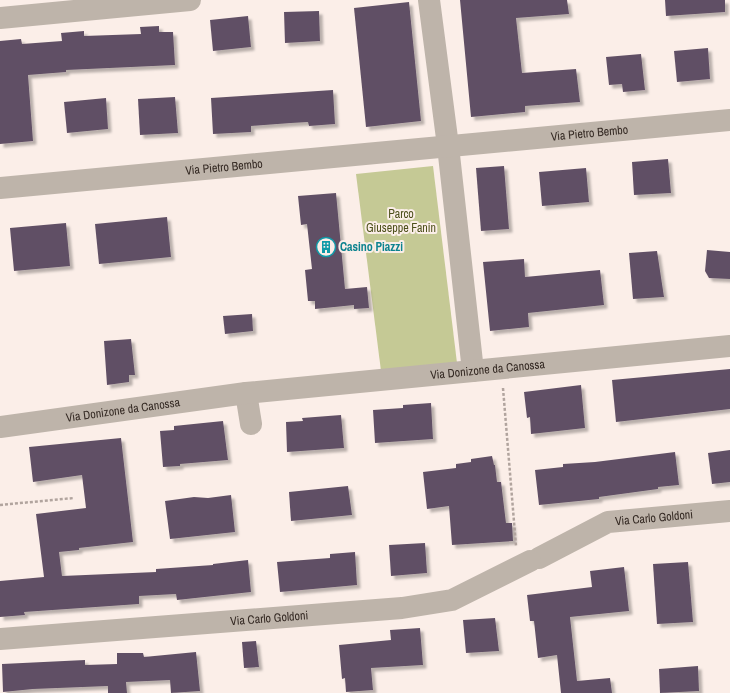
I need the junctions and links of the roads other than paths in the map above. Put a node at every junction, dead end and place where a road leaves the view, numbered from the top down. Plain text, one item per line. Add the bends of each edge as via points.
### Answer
1 (190, 0) edge
2 (429, 0) edge
3 (0, 18) edge
4 (730, 120) edge
5 (448, 146) junction
6 (0, 188) edge
7 (730, 346) edge
8 (473, 370) junction
9 (246, 393) junction
10 (251, 424) dead end
11 (0, 427) edge
12 (730, 511) edge
13 (0, 639) edge

1 - 3 street
2 - 5 street
4 - 5 street, Via Pietro Bembo
5 - 6 street, Via Pietro Bembo
5 - 8 street
7 - 8 street, Via Donizone da Canossa
8 - 9 street, Via Donizone da Canossa
9 - 10 street
9 - 11 street, Via Donizone da Canossa
12 - 13 street, Via Carlo Goldoni via 608,522 452,600 402,608

